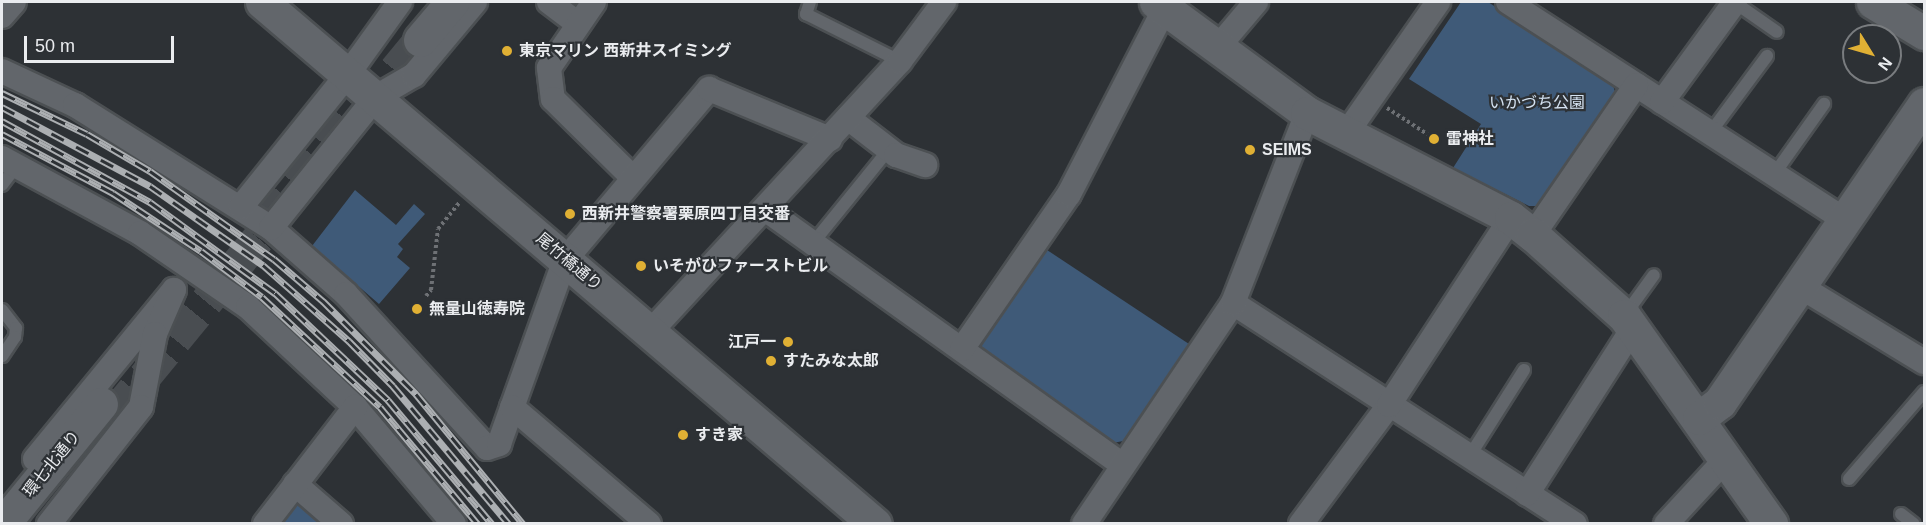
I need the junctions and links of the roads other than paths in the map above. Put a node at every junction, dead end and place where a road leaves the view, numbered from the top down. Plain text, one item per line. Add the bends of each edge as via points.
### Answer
1 (14, 2) edge
2 (262, 2) edge
3 (426, 2) edge
4 (452, 2) edge
5 (475, 2) edge
6 (549, 2) edge
7 (594, 2) edge
8 (810, 2) edge
9 (944, 2) edge
10 (1257, 2) edge
11 (1438, 2) edge
12 (1508, 2) edge
13 (1734, 2) edge
14 (1874, 2) edge
15 (1160, 5) edge
16 (2, 16) edge
17 (408, 23) edge
18 (578, 24) junction
19 (1777, 32) dead end
20 (1924, 33) edge
21 (1218, 46) junction
22 (1767, 56) dead end
23 (900, 60) junction
24 (2, 71) edge
25 (348, 74) junction
26 (1636, 85) junction
27 (376, 98) junction
28 (1662, 102) junction
29 (1824, 104) dead end
30 (1924, 104) edge
31 (1307, 113) junction
32 (848, 118) junction
33 (1710, 133) junction
34 (1346, 134) junction
35 (830, 139) junction
36 (889, 149) junction
37 (9, 162) edge
38 (925, 165) dead end
39 (1775, 173) junction
40 (632, 177) junction
41 (2, 185) edge
42 (241, 207) junction
43 (765, 209) junction
44 (1846, 221) junction
45 (1522, 227) junction
46 (271, 228) junction
47 (813, 243) junction
48 (565, 260) junction
49 (191, 267) junction
50 (1653, 275) dead end
51 (1801, 287) junction
52 (174, 290) junction
53 (1233, 303) junction
54 (2, 310) edge
55 (1629, 322) junction
56 (651, 331) junction
57 (962, 350) junction
58 (2, 356) edge
59 (1924, 362) edge
60 (1524, 370) dead end
61 (1924, 392) edge
62 (1389, 405) junction
63 (512, 406) junction
64 (355, 407) junction
65 (1699, 418) junction
66 (1469, 457) junction
67 (1727, 458) junction
68 (1122, 465) junction
69 (1849, 479) dead end
70 (295, 484) junction
71 (1527, 494) junction
72 (2, 501) edge
73 (1901, 514) dead end
74 (3, 524) edge
75 (26, 524) edge
76 (49, 524) edge
77 (265, 524) edge
78 (341, 524) edge
79 (454, 524) edge
80 (649, 524) edge
81 (875, 524) edge
82 (1084, 524) edge
83 (1301, 524) edge
84 (1575, 524) edge
85 (1666, 524) edge
86 (1770, 524) edge
87 (1914, 524) edge

1 - 16 street
2 - 25 street, 尾竹橋通り
3 - 17 street
4 - 17 street
5 - 27 street via 414,75
6 - 18 street
7 - 18 street
8 - 23 lane via 806,14
9 - 23 street
10 - 21 street
11 - 34 street
12 - 26 street
13 - 19 lane
13 - 28 street
14 - 20 street
15 - 21 street
15 - 57 street via 1069,194
17 - 25 street
18 - 40 street via 549,68 553,99
21 - 31 street
22 - 33 lane
23 - 32 street
24 - 42 street via 75,105
25 - 27 street, 尾竹橋通り
25 - 42 street
26 - 28 street
26 - 45 street
27 - 46 street
27 - 48 street, 尾竹橋通り
28 - 33 street
29 - 39 lane
30 - 44 street
31 - 34 street
31 - 53 street
32 - 35 street
32 - 36 street
33 - 39 street
34 - 45 street
35 - 40 street via 709,89
35 - 43 street
36 - 38 street
36 - 47 lane
37 - 41 lane
37 - 49 street via 140,233
39 - 44 street
40 - 48 street
42 - 46 street
43 - 47 street
43 - 56 street
44 - 51 street
45 - 55 street
45 - 62 street
46 - 63 street via 346,294 487,448 499,444
47 - 57 street
48 - 56 street, 尾竹橋通り
48 - 63 street
49 - 52 street
49 - 64 street via 283,337
50 - 55 lane
51 - 59 street
51 - 65 street via 1720,402
52 - 72 street
52 - 76 street via 155,334 141,406
53 - 62 street
53 - 68 street
54 - 58 lane via 16,328 15,337
55 - 65 street
55 - 71 street
56 - 81 street, 尾竹橋通り
57 - 68 street
60 - 66 lane
61 - 69 lane
62 - 66 street
62 - 83 street
63 - 80 street
64 - 70 street
64 - 79 street
65 - 67 street
66 - 71 street
67 - 85 street
67 - 86 street
68 - 82 street
70 - 77 street
70 - 78 street
71 - 84 street
73 - 87 lane
74 - 75 street, 環七北通り via 107,410

